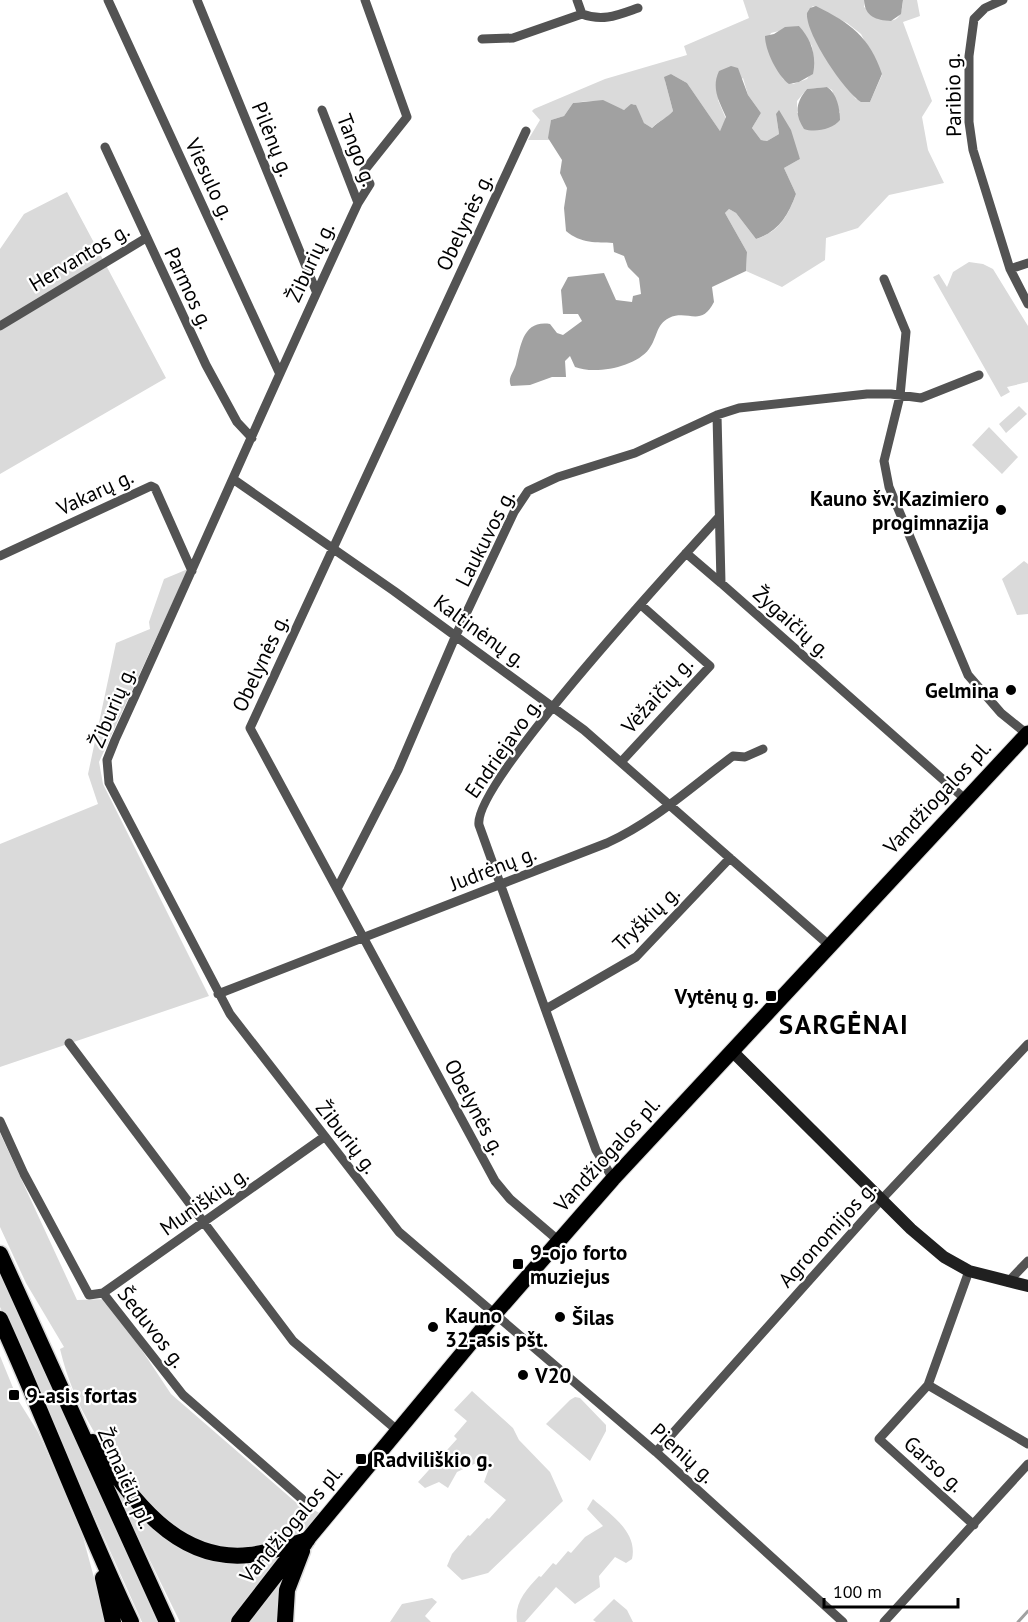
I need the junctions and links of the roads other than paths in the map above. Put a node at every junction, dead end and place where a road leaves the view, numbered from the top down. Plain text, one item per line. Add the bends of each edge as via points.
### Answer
1 (108, 0) edge
2 (197, 0) edge
3 (365, 0) edge
4 (577, 0) edge
5 (1003, 0) edge
6 (638, 8) dead end
7 (582, 14) junction
8 (482, 39) dead end
9 (322, 110) dead end
10 (526, 131) dead end
11 (105, 147) dead end
12 (358, 203) junction
13 (146, 238) junction
14 (1028, 263) edge
15 (1010, 269) junction
16 (884, 279) dead end
17 (316, 291) junction
18 (1028, 304) edge
19 (0, 326) edge
20 (279, 372) junction
21 (979, 375) dead end
22 (900, 396) junction
23 (717, 415) junction
24 (252, 438) junction
25 (233, 479) junction
26 (719, 518) junction
27 (334, 548) junction
28 (686, 553) junction
29 (0, 556) edge
30 (192, 571) junction
31 (721, 583) junction
32 (641, 605) junction
33 (456, 635) junction
34 (553, 707) junction
35 (1028, 733) edge
36 (763, 749) dead end
37 (621, 762) junction
38 (965, 799) junction
39 (670, 803) junction
40 (730, 858) junction
41 (500, 885) junction
42 (338, 887) junction
43 (364, 937) junction
44 (830, 945) junction
45 (218, 994) junction
46 (546, 1009) junction
47 (69, 1043) dead end
48 (1028, 1044) edge
49 (732, 1051) junction
50 (0, 1121) edge
51 (324, 1137) junction
52 (613, 1179) junction
53 (881, 1200) junction
54 (204, 1222) junction
55 (559, 1241) junction
56 (0, 1254) edge
57 (1028, 1261) edge
58 (969, 1271) junction
59 (1008, 1282) junction
60 (1028, 1286) edge
61 (104, 1293) junction
62 (494, 1316) junction
63 (0, 1319) edge
64 (928, 1385) junction
65 (69, 1407) junction
66 (398, 1431) junction
67 (1028, 1444) edge
68 (656, 1452) junction
69 (1028, 1464) edge
70 (302, 1499) dead end
71 (974, 1525) junction
72 (308, 1540) junction
73 (97, 1551) junction
74 (112, 1622) edge
75 (131, 1622) edge
76 (166, 1622) edge
77 (239, 1622) edge
78 (285, 1622) edge
79 (843, 1622) edge
80 (884, 1622) edge

1 - 20 street, Viesulo g.
2 - 17 street, Pilėnų g.
3 - 12 street, Žiburių g. via 407,117 364,171 370,184
4 - 7 street
5 - 15 street, Paribio g. via 985,8 974,19 969,56 969,122 973,150
6 - 7 street via 600,19
7 - 8 street via 513,39
9 - 12 street, Tango g.
10 - 27 street, Obelynės g.
11 - 13 street, Parmos g.
12 - 17 street, Žiburių g.
13 - 19 street, Hervantos g.
13 - 24 street, Parmos g. via 206,365 237,422
14 - 15 street
15 - 18 street, Paribio g.
16 - 22 street via 906,332
17 - 20 street, Žiburių g.
20 - 24 street, Žiburių g.
21 - 22 street, Laukuvos g. via 931,396
22 - 23 street, Laukuvos g. via 866,394 739,408
22 - 35 street via 884,461 892,496 969,675 1001,712
23 - 26 street
23 - 33 street, Laukuvos g. via 635,453 558,477 528,491 514,512
24 - 25 street, Žiburių g.
25 - 27 street, Kaltinėnų g.
25 - 30 street, Žiburių g.
26 - 28 street, Endriejavo g.
26 - 31 street
27 - 33 street, Kaltinėnų g.
27 - 42 street, Obelynės g. via 250,728
28 - 31 street, Žygaičių g.
28 - 32 street, Endriejavo g.
29 - 30 street, Vakarų g. via 151,486
30 - 45 street, Žiburių g. via 116,740 106,772
31 - 38 street, Žygaičių g.
32 - 34 street, Endriejavo g.
32 - 37 street, Vėžaičių g. via 710,666
33 - 34 street, Kaltinėnų g.
33 - 42 street, Laukuvos g. via 398,770
34 - 37 street, Kaltinėnų g.
34 - 41 street, Endriejavo g. via 479,813 479,825
35 - 38 main road, Vandžiogalos pl.
36 - 39 street, Judrėnų g. via 746,757 733,756
37 - 39 street, Kaltinėnų g.
38 - 44 main road, Vandžiogalos pl.
39 - 40 street, Kaltinėnų g.
39 - 41 street, Judrėnų g. via 658,816 629,832
40 - 44 street, Kaltinėnų g.
40 - 46 street, Tryškių g. via 636,957
41 - 43 street, Judrėnų g.
41 - 46 street, Endriejavo g.
42 - 43 street, Obelynės g.
43 - 45 street, Judrėnų g.
43 - 55 street, Obelynės g. via 495,1181
44 - 49 main road, Vandžiogalos pl.
45 - 51 street, Žiburių g. via 243,1033
46 - 52 street, Endriejavo g. via 596,1150
47 - 54 street
48 - 53 street, Agronomijos g.
49 - 52 main road, Vandžiogalos pl.
49 - 53 main road
50 - 61 street, Šeduvos g. via 89,1295
51 - 54 street, Muniškių g.
51 - 62 street, Žiburių g. via 399,1232
52 - 55 main road, Vandžiogalos pl.
53 - 58 main road via 944,1257
53 - 68 street, Agronomijos g.
54 - 61 street, Muniškių g.
54 - 66 street via 293,1341
55 - 62 main road, Vandžiogalos pl.
56 - 65 highway, Žemaičių pl.
57 - 59 street
58 - 59 main road
58 - 64 street, Garso g.
59 - 60 main road
61 - 70 street, Šeduvos g. via 183,1395
62 - 66 main road, Vandžiogalos pl.
62 - 68 street, Pienių g.
63 - 73 highway via 60,1454
64 - 67 street
64 - 71 street, Garso g. via 879,1439
65 - 72 highway via 125,1488 176,1537 203,1549 233,1555 272,1551
65 - 76 highway, Žemaičių pl.
66 - 72 main road, Vandžiogalos pl.
68 - 79 street, Pienių g.
69 - 71 street
71 - 80 street
72 - 77 highway, Vandžiogalos pl.
72 - 78 highway via 287,1590
73 - 74 highway
73 - 75 highway

